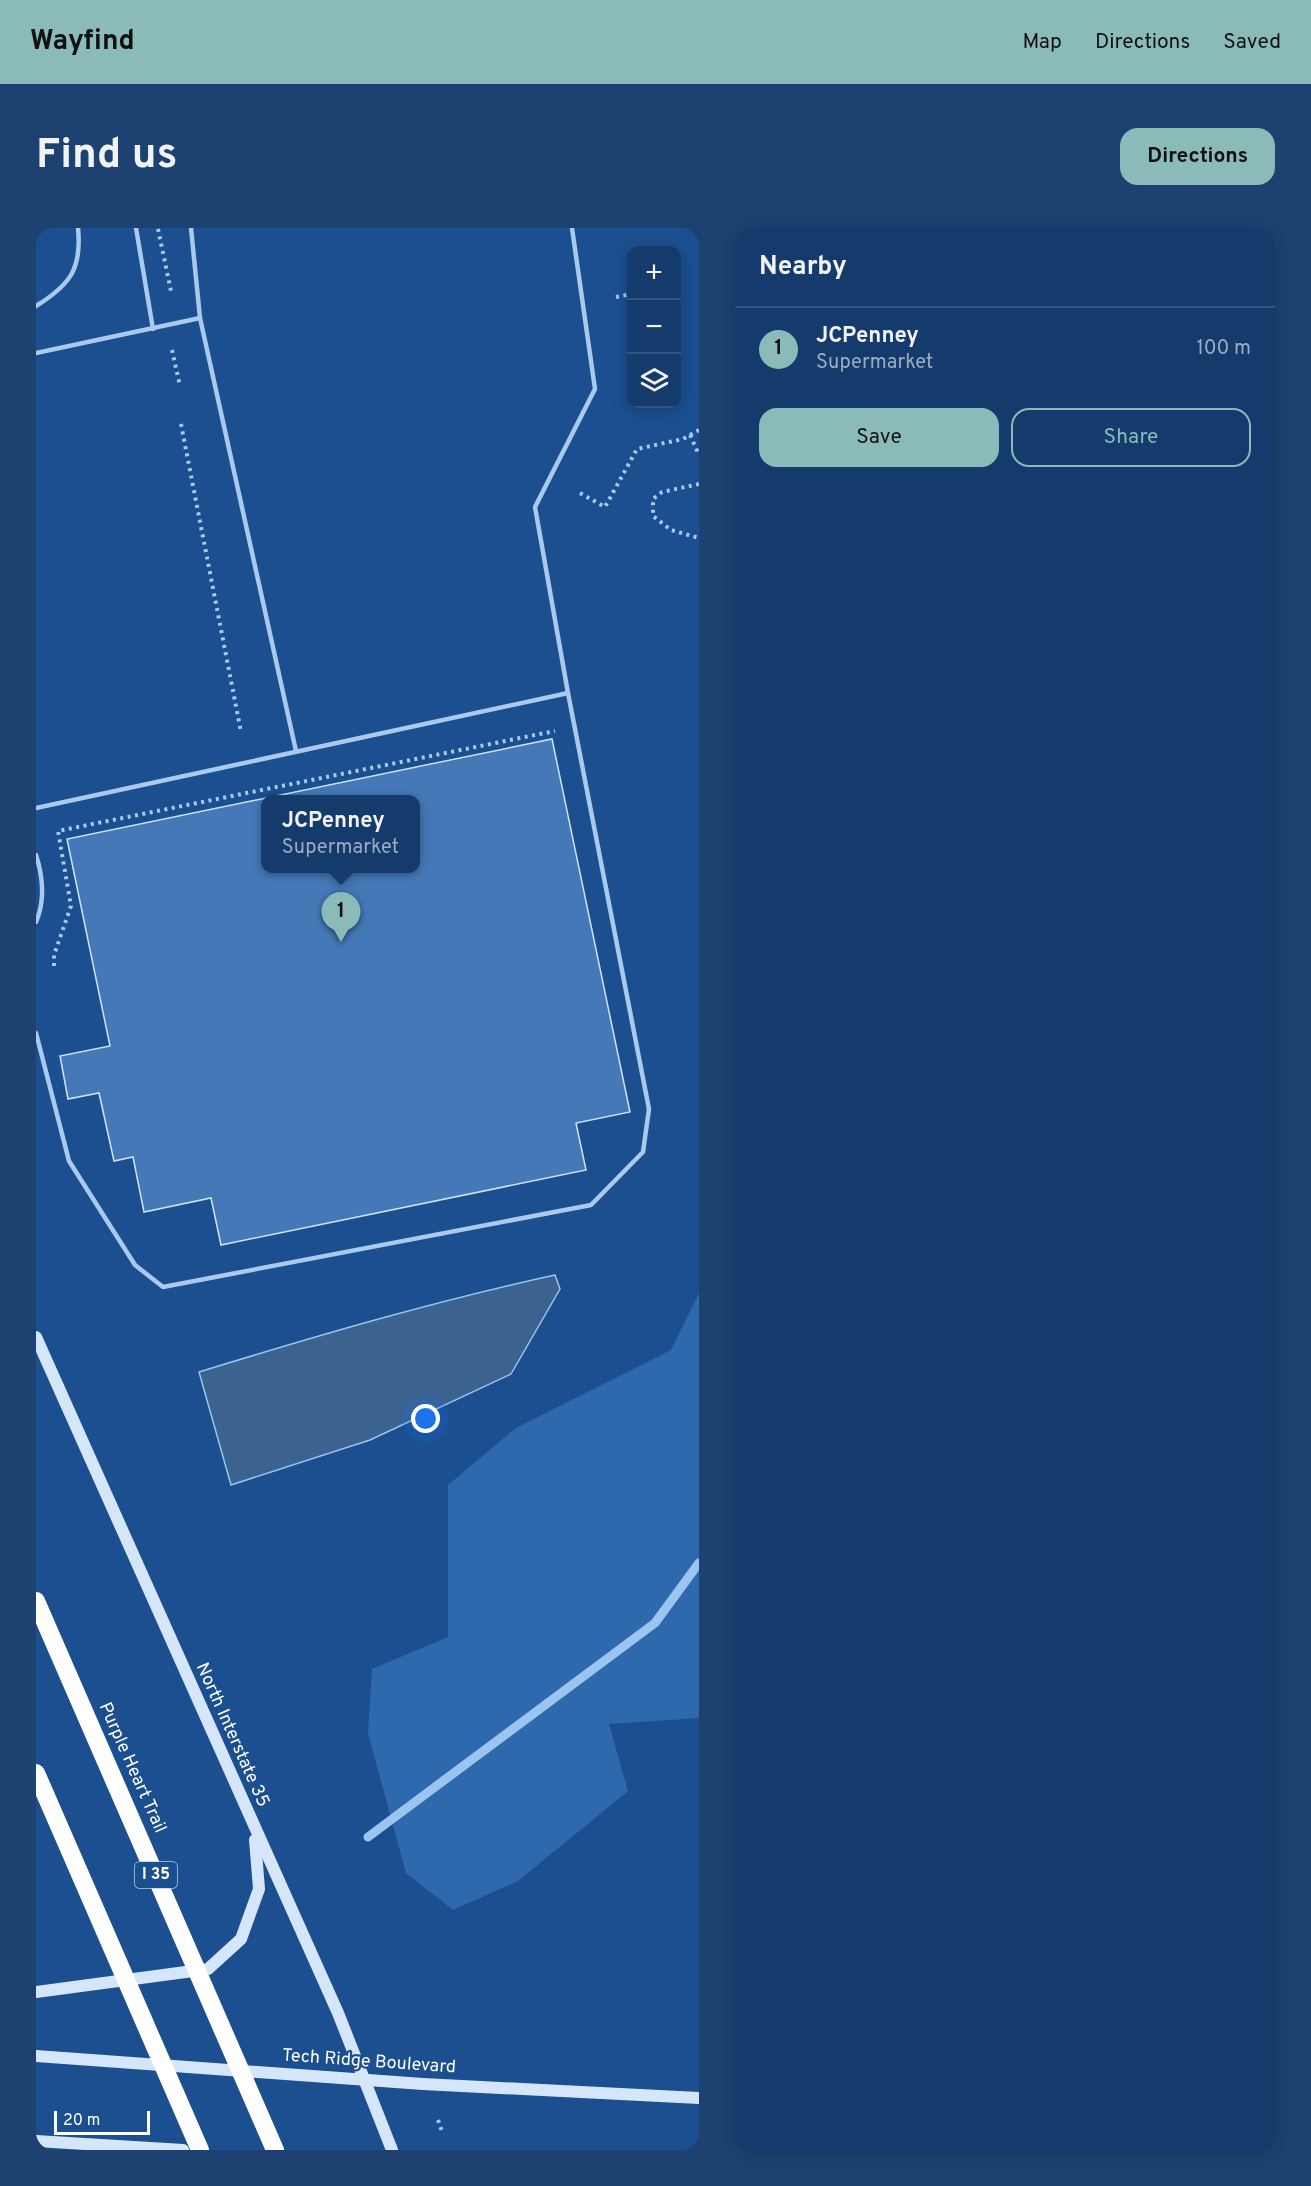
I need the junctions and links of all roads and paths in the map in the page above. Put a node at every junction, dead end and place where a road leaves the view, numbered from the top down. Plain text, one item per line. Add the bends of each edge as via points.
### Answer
1 (78, 228) edge
2 (136, 228) edge
3 (158, 228) edge
4 (191, 228) edge
5 (572, 228) edge
6 (171, 291) dead end
7 (627, 295) edge
8 (616, 297) dead end
9 (36, 306) edge
10 (201, 318) junction
11 (153, 329) junction
12 (172, 350) dead end
13 (36, 353) edge
14 (180, 386) dead end
15 (181, 424) dead end
16 (699, 430) edge
17 (690, 435) junction
18 (699, 455) edge
19 (699, 484) edge
20 (580, 493) dead end
21 (699, 538) edge
22 (567, 693) junction
23 (555, 729) dead end
24 (240, 732) dead end
25 (296, 752) junction
26 (36, 808) edge
27 (58, 831) dead end
28 (36, 855) edge
29 (36, 922) edge
30 (36, 1033) edge
31 (36, 1337) edge
32 (36, 1601) edge
33 (36, 1773) edge
34 (254, 1830) junction
35 (36, 1992) edge
36 (36, 2056) edge
37 (366, 2080) junction
38 (699, 2098) edge
39 (438, 2120) dead end
40 (443, 2134) dead end
41 (39, 2141) edge
42 (183, 2150) edge
43 (200, 2150) edge
44 (275, 2150) edge
45 (392, 2150) edge

1 - 9 lane via 80,253 68,281
2 - 11 lane
3 - 6 path
4 - 10 lane
5 - 22 lane via 595,389 535,507
7 - 8 path
10 - 11 lane
10 - 25 lane
11 - 13 lane
12 - 14 path
15 - 24 path
16 - 17 path
17 - 18 path
17 - 20 path via 637,449 605,507
19 - 21 path via 662,492 653,499 653,516 671,530
22 - 25 lane
22 - 30 lane via 649,1109 643,1152 591,1205 163,1287 135,1265 69,1161
23 - 27 path
25 - 26 lane
28 - 29 lane via 41,872 41,910
31 - 34 main road, North Interstate 35
32 - 44 highway, Purple Heart Trail / I 35
33 - 43 highway
34 - 35 main road via 259,1888 240,1940 208,1969
34 - 37 main road, North Interstate 35
36 - 37 main road, Tech Ridge Boulevard
37 - 38 main road, Tech Ridge Boulevard
37 - 45 main road, North Interstate 35
39 - 40 path
41 - 42 main road

